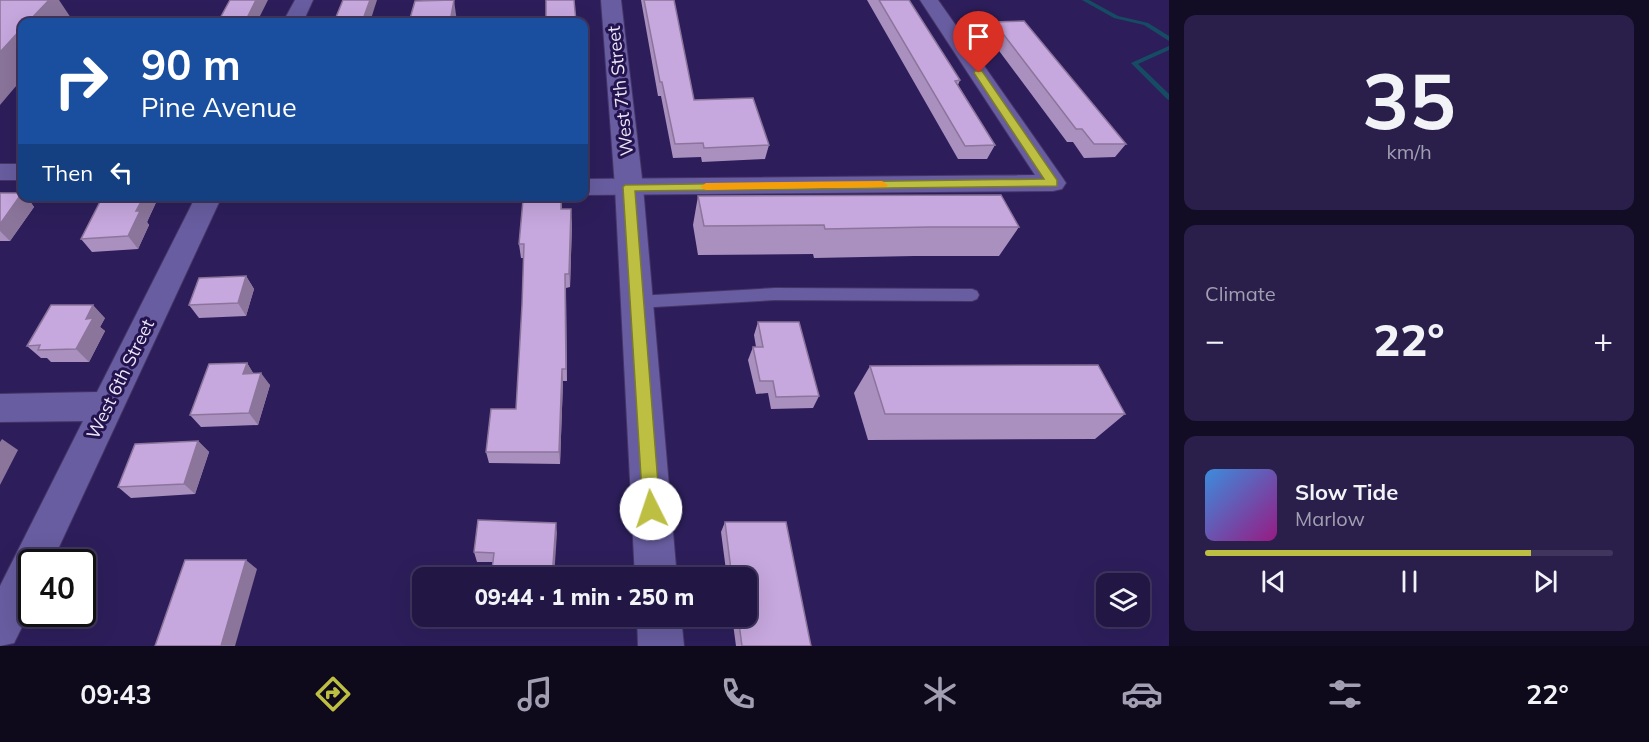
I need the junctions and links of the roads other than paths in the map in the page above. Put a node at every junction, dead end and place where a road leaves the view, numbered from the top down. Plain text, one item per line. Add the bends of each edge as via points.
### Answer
1 (304, 0) edge
2 (611, 0) edge
3 (929, 0) edge
4 (295, 18) edge
5 (0, 172) edge
6 (18, 172) edge
7 (588, 187) edge
8 (629, 187) junction
9 (207, 201) edge
10 (972, 295) dead end
11 (637, 302) junction
12 (106, 406) junction
13 (0, 408) edge
14 (39, 549) edge
15 (655, 567) edge
16 (18, 592) edge
17 (660, 627) edge
18 (0, 629) edge
19 (661, 646) edge

1 - 4 street
2 - 8 street, West 7th Street
3 - 8 street via 1053,183
5 - 6 street
7 - 8 street
8 - 11 street, West 7th Street
9 - 12 street, West 6th Street
10 - 11 lane via 775,294
11 - 15 street, West 7th Street
12 - 13 street
12 - 14 street, West 6th Street
16 - 18 street, West 6th Street
17 - 19 street

